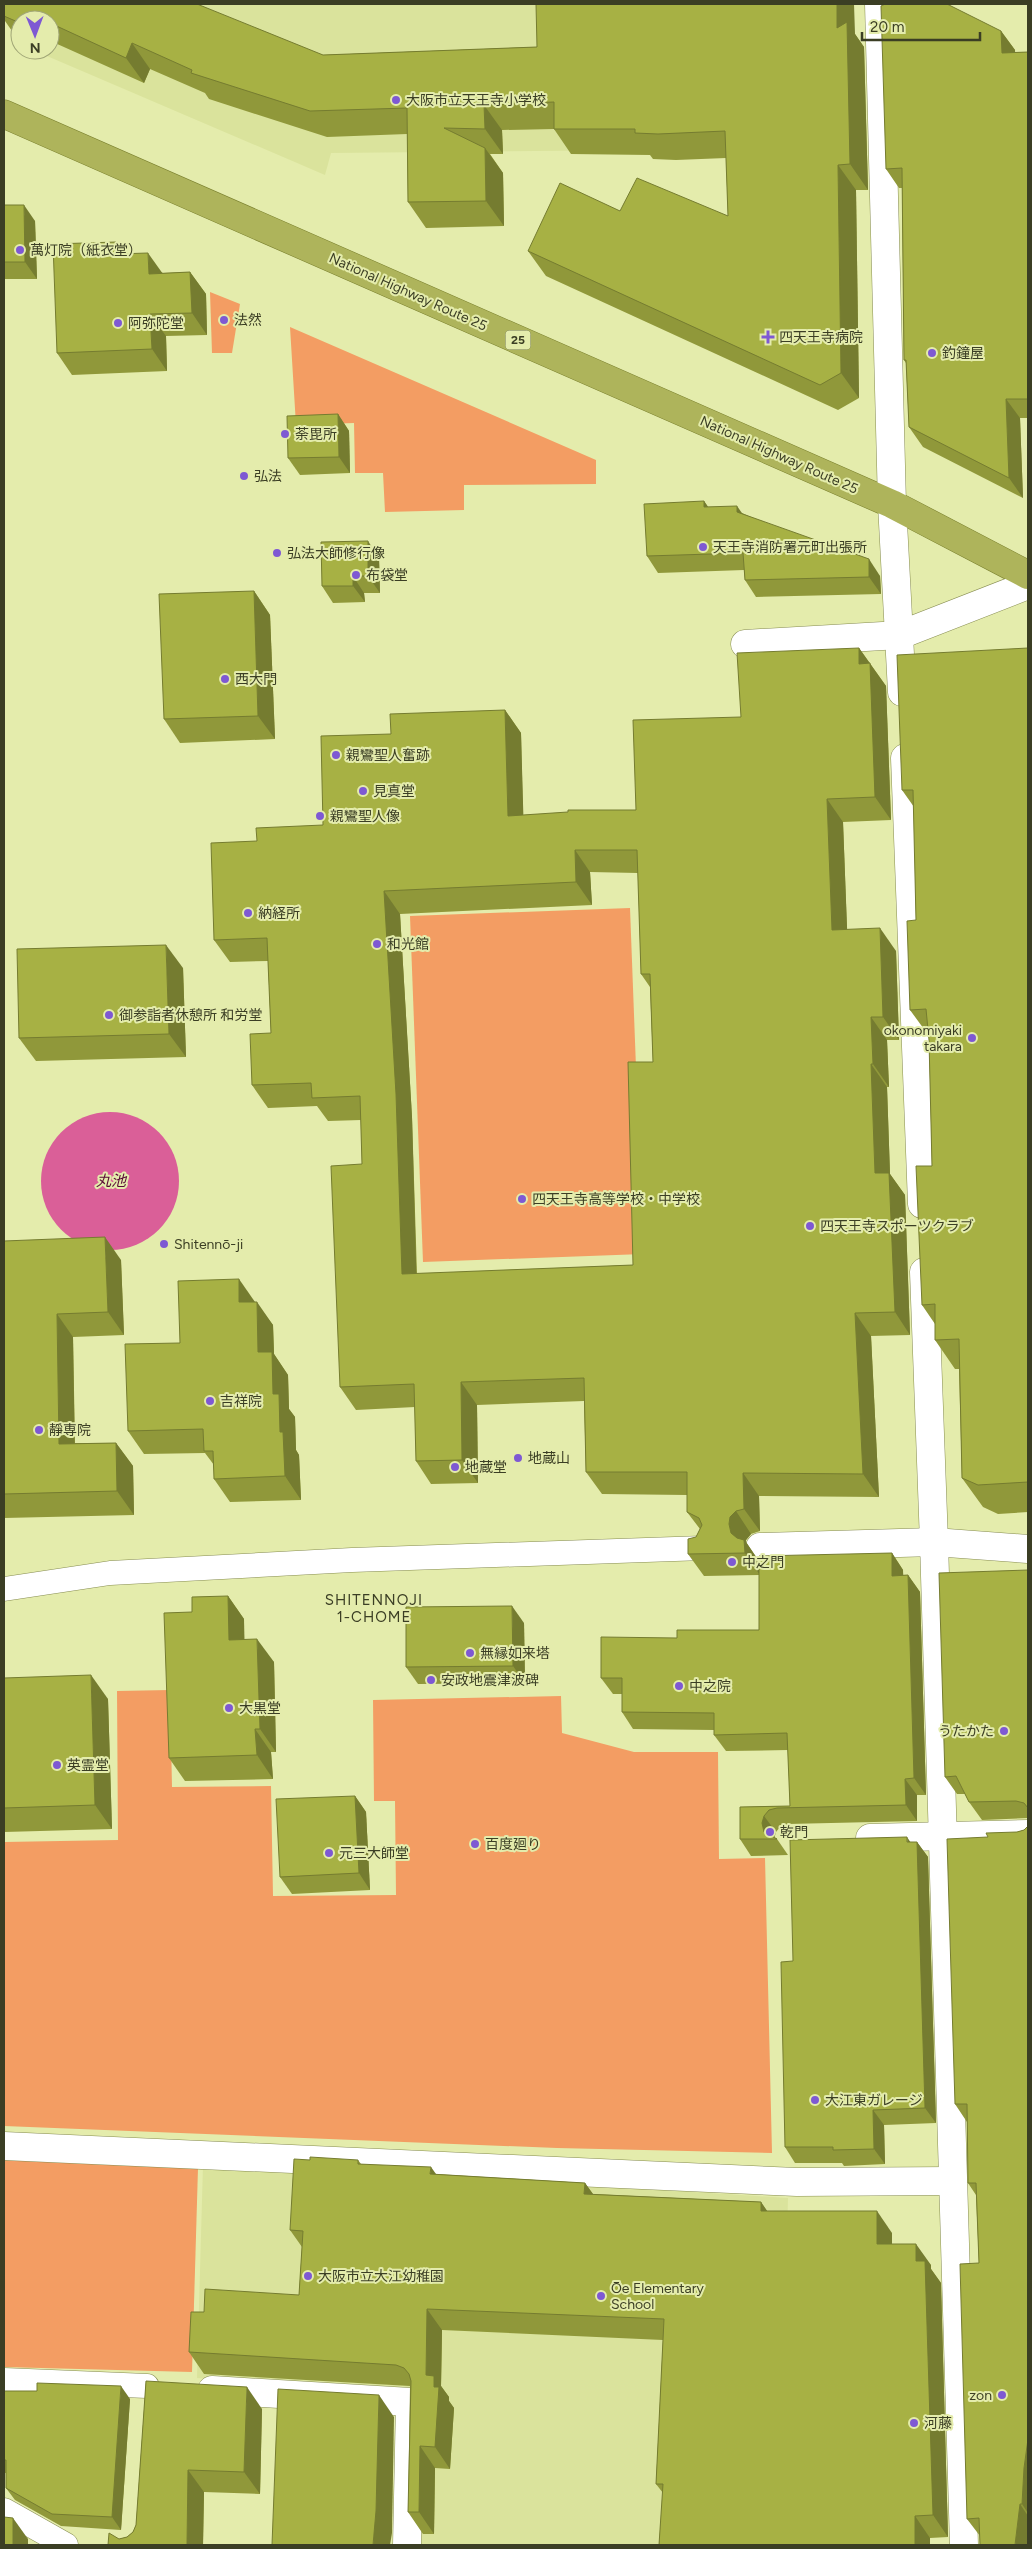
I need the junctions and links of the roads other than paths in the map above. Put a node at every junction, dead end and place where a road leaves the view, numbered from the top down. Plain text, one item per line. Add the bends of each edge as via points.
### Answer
1 (879, 4) edge
2 (4, 114) edge
3 (892, 504) junction
4 (1028, 575) edge
5 (1028, 585) edge
6 (900, 635) junction
7 (745, 644) dead end
8 (934, 1542) junction
9 (760, 1547) dead end
10 (704, 1548) edge
11 (1028, 1549) edge
12 (4, 1589) edge
13 (1028, 1834) edge
14 (943, 1836) junction
15 (846, 1839) edge
16 (4, 2146) edge
17 (952, 2181) junction
18 (4, 2380) edge
19 (278, 2393) junction
20 (146, 2396) joint
21 (278, 2422) edge
22 (4, 2510) edge
23 (66, 2545) edge
24 (407, 2545) edge
25 (964, 2545) edge

1 - 3 street
2 - 3 highway, National Highway Route 25 / 25
3 - 4 highway, National Highway Route 25 / 25
3 - 6 street
5 - 6 street
6 - 7 street
6 - 8 street
8 - 9 street
8 - 11 street
8 - 14 street
10 - 12 lane via 352,1560 110,1573
13 - 14 street
14 - 15 street
14 - 17 street
16 - 17 street via 797,2182
17 - 25 street
18 - 20 lane
19 - 20 street via 180,2388
19 - 21 street
19 - 24 street via 410,2402
22 - 23 lane

